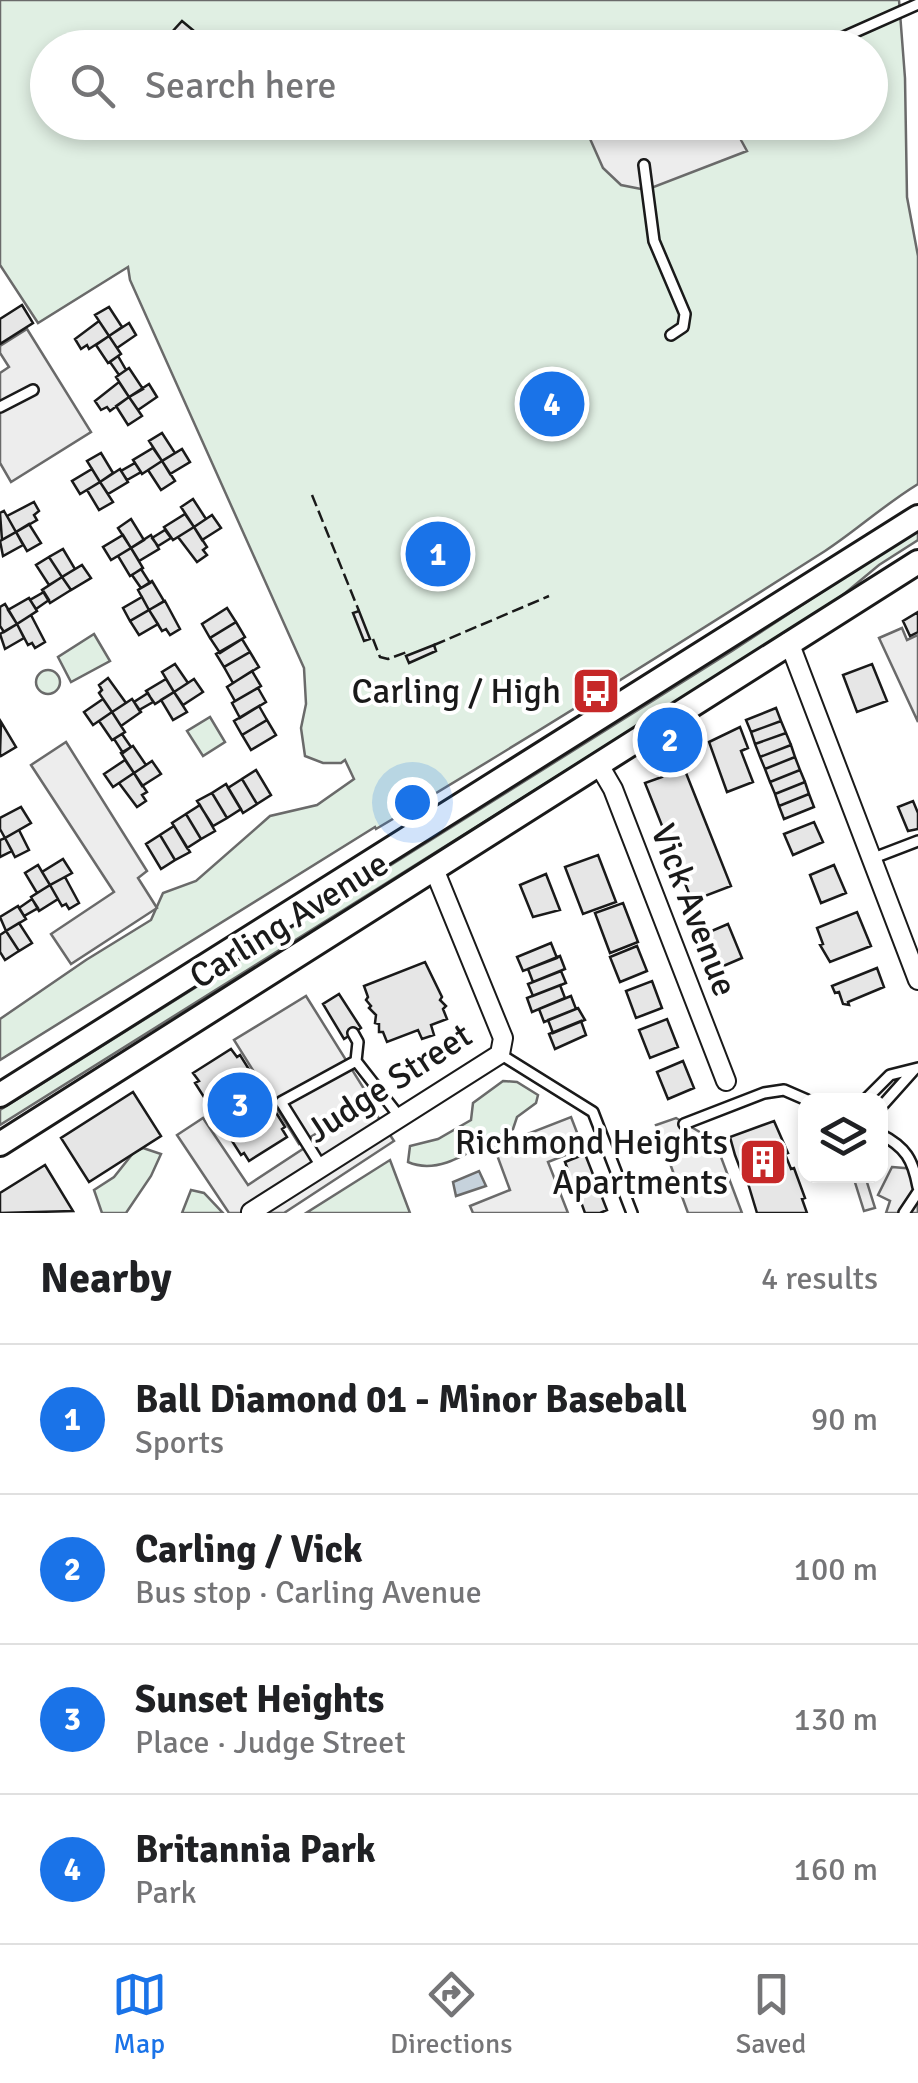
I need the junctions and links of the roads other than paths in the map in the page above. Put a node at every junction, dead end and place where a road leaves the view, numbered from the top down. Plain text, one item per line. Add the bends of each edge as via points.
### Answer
1 (918, 4) edge
2 (860, 30) edge
3 (644, 164) dead end
4 (670, 335) dead end
5 (33, 390) dead end
6 (0, 406) edge
7 (918, 518) edge
8 (918, 562) edge
9 (789, 642) junction
10 (599, 765) junction
11 (918, 841) edge
12 (871, 859) junction
13 (434, 869) junction
14 (918, 980) edge
15 (352, 1034) dead end
16 (500, 1054) junction
17 (356, 1061) junction
18 (917, 1068) edge
19 (726, 1081) dead end
20 (872, 1093) edge
21 (0, 1095) edge
22 (798, 1096) edge
23 (888, 1099) edge
24 (399, 1116) junction
25 (684, 1124) dead end
26 (888, 1138) edge
27 (0, 1144) edge
28 (321, 1166) junction
29 (918, 1190) edge
30 (251, 1212) edge
31 (632, 1213) edge
32 (904, 1213) edge

1 - 2 lane
3 - 4 lane via 654,242 686,314
5 - 6 lane
7 - 21 main road, Carling Avenue
8 - 9 main road, Carling Avenue
9 - 10 main road, Carling Avenue
9 - 12 street
10 - 13 main road, Carling Avenue
10 - 19 street, Vick Avenue
11 - 12 lane
12 - 14 street
13 - 16 street, Judge Street via 503,1038
13 - 27 main road, Carling Avenue
15 - 17 lane
16 - 24 street, Judge Street
16 - 31 lane via 593,1112
17 - 24 lane
17 - 28 lane via 281,1102
18 - 20 lane via 890,1075
18 - 23 lane
22 - 25 lane via 764,1092
24 - 28 street, Judge Street
26 - 29 lane via 913,1161
28 - 30 street, Judge Street
29 - 32 lane

